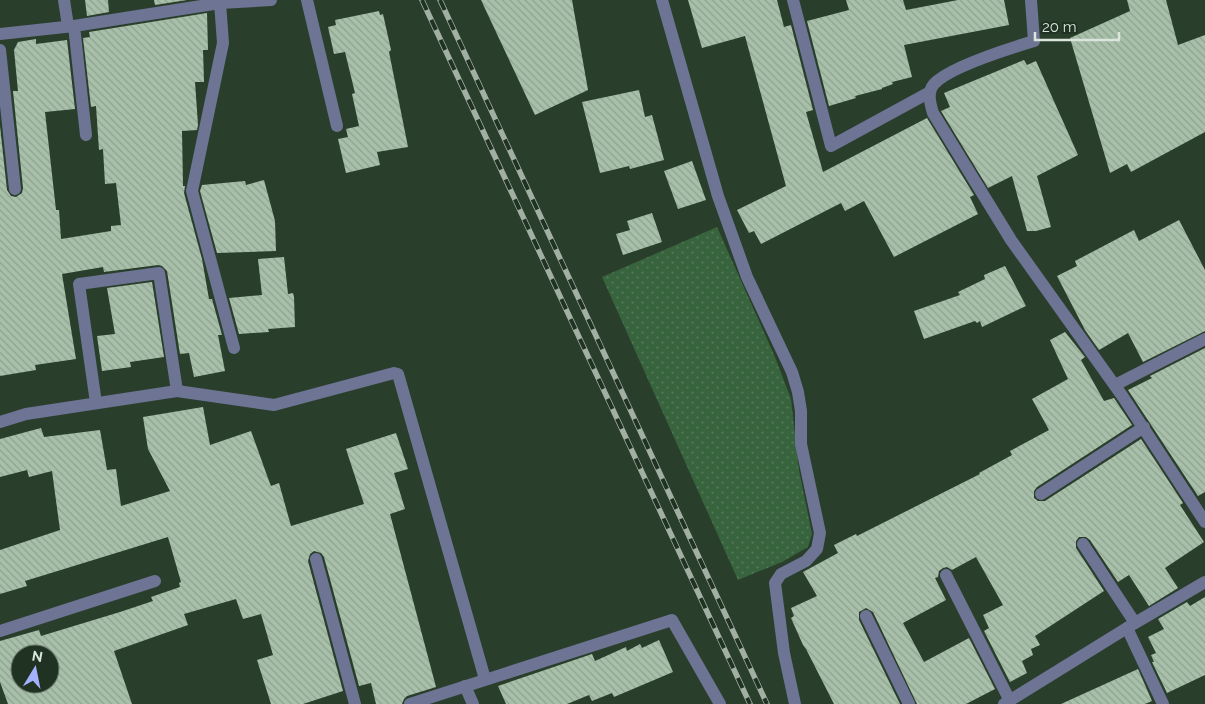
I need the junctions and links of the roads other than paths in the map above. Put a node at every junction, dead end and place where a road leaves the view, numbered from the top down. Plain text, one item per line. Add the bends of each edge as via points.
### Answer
1 (64, 0) edge
2 (271, 0) edge
3 (307, 0) edge
4 (662, 0) edge
5 (793, 0) edge
6 (1031, 0) edge
7 (206, 2) edge
8 (220, 3) junction
9 (71, 26) junction
10 (0, 34) edge
11 (0, 50) edge
12 (930, 92) junction
13 (337, 126) dead end
14 (86, 135) dead end
15 (15, 189) dead end
16 (1205, 339) edge
17 (234, 348) dead end
18 (1115, 385) junction
19 (177, 391) junction
20 (96, 403) junction
21 (0, 422) edge
22 (1144, 427) junction
23 (1041, 494) dead end
24 (1205, 522) edge
25 (1084, 544) dead end
26 (316, 559) dead end
27 (946, 576) dead end
28 (155, 581) dead end
29 (1205, 582) edge
30 (866, 616) dead end
31 (1131, 625) junction
32 (0, 631) edge
33 (485, 679) junction
34 (466, 686) junction
35 (1007, 702) edge
36 (355, 704) edge
37 (410, 704) edge
38 (472, 704) edge
39 (720, 704) edge
40 (795, 704) edge
41 (909, 704) edge
42 (1163, 704) edge

1 - 9 street
2 - 8 street
3 - 13 street
4 - 40 street via 718,196 747,277 792,372 798,392 801,444 820,533 817,549 806,561 781,574 775,583 784,653
5 - 12 street via 831,146
6 - 12 street via 1034,40 948,73 934,84
7 - 8 street
7 - 9 street
8 - 17 street via 223,43 192,191
9 - 10 street
9 - 14 street
11 - 15 street
12 - 18 street via 932,113 1011,240
16 - 18 street
18 - 22 street
19 - 20 street
19 - 20 street via 159,272 79,284
19 - 33 street via 274,405 398,374
20 - 21 street via 26,414
22 - 23 street
22 - 24 street
25 - 31 street
26 - 36 street
27 - 35 street
28 - 32 street
29 - 31 street
30 - 41 street
31 - 35 street
31 - 42 street
33 - 34 street
33 - 39 street via 672,620
34 - 37 street
34 - 38 street

